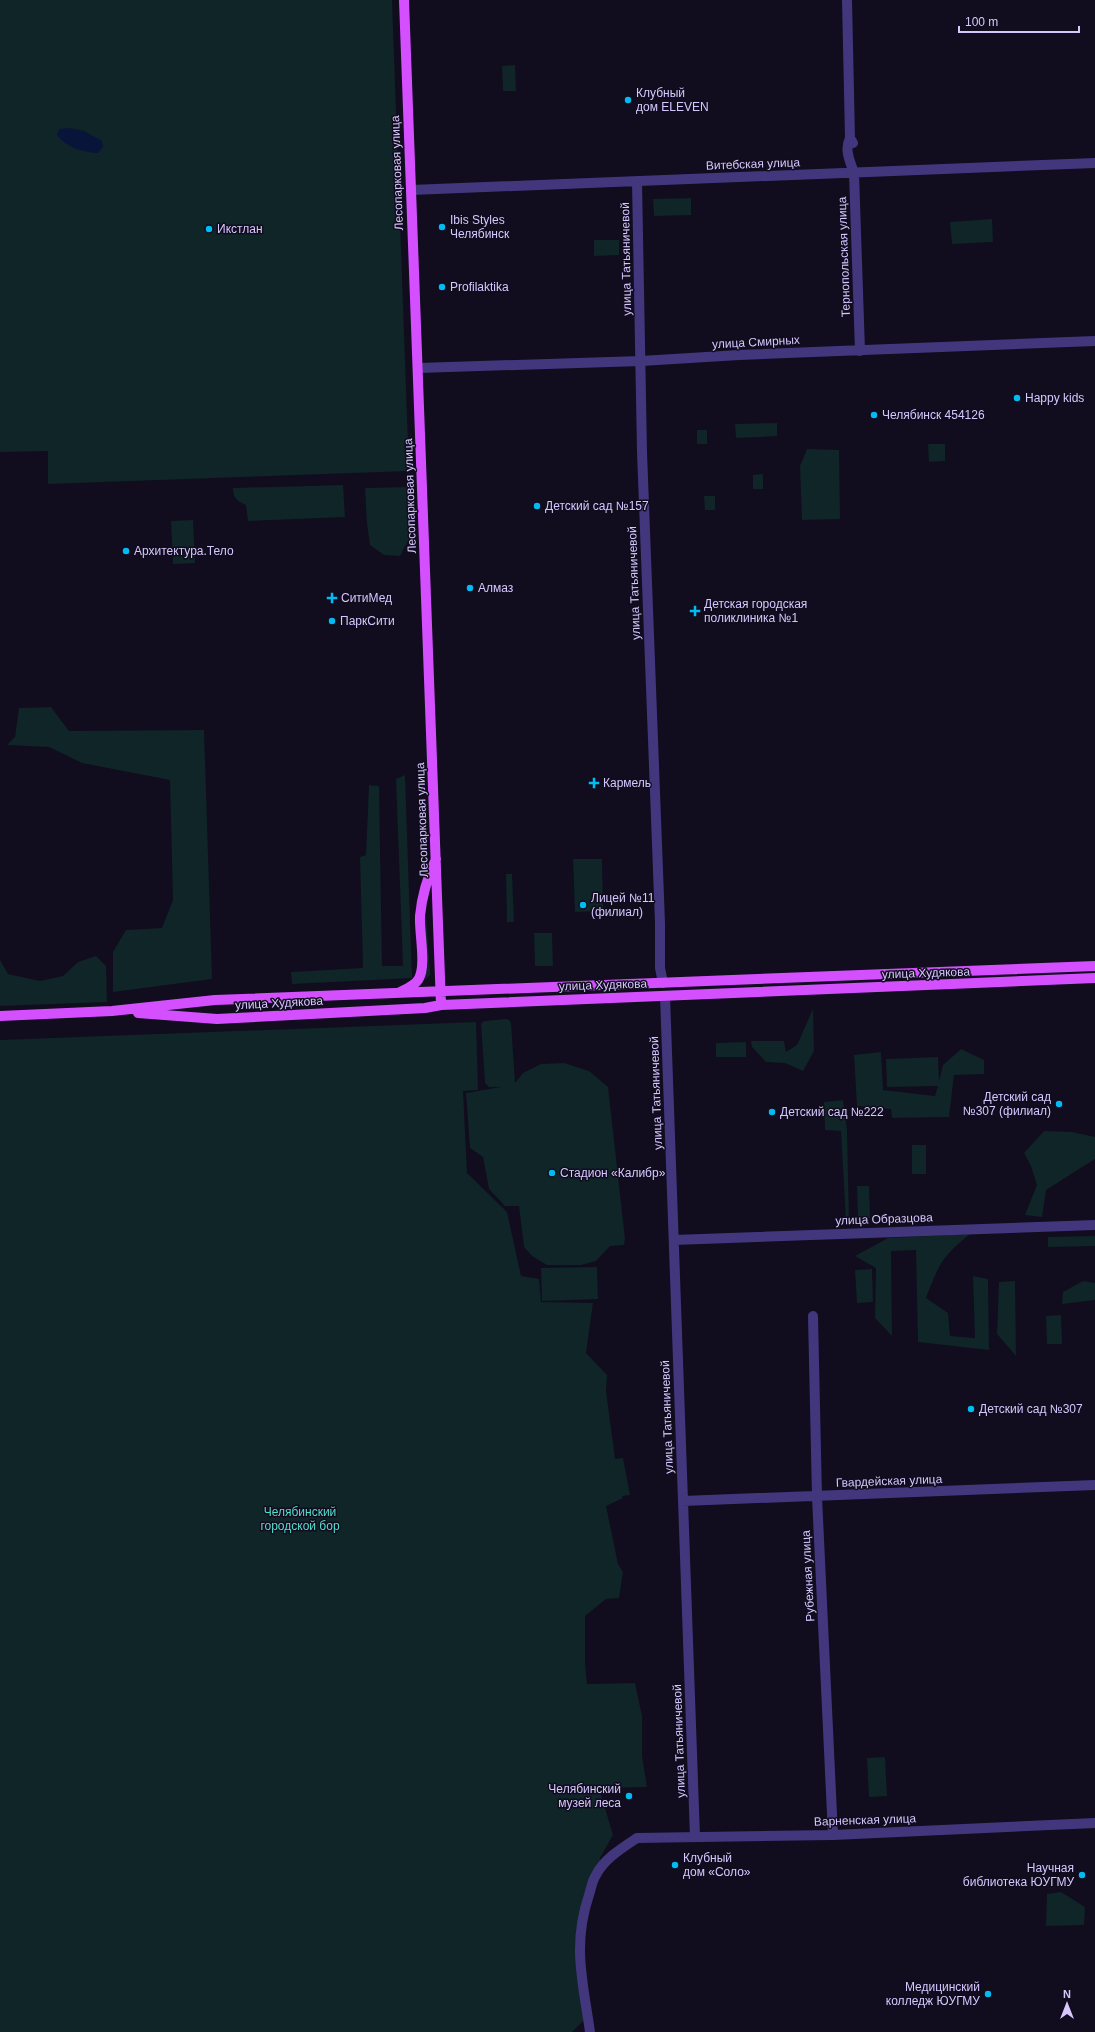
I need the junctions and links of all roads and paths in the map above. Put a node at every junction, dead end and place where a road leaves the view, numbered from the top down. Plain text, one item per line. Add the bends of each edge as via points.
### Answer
1 (404, 0) edge
2 (847, 0) edge
3 (1095, 163) edge
4 (852, 168) junction
5 (637, 181) junction
6 (411, 190) junction
7 (1095, 341) edge
8 (860, 351) junction
9 (641, 361) junction
10 (418, 368) junction
11 (436, 858) junction
12 (1095, 966) edge
13 (1095, 978) edge
14 (663, 983) junction
15 (441, 992) junction
16 (394, 994) junction
17 (665, 996) junction
18 (442, 1005) junction
19 (112, 1011) junction
20 (0, 1016) edge
21 (1095, 1225) edge
22 (674, 1240) junction
23 (813, 1316) dead end
24 (1095, 1485) edge
25 (817, 1497) junction
26 (683, 1501) junction
27 (1095, 1823) edge
28 (832, 1835) junction
29 (695, 1837) junction
30 (590, 2032) edge

1 - 6 main road, Лесопарковая улица
2 - 4 street, Тернопольская улица via 850,138 848,155
3 - 4 street, Витебская улица
4 - 5 street, Витебская улица
4 - 8 street, Тернопольская улица
5 - 6 street, Витебская улица
5 - 9 street, улица Татьяничевой
6 - 10 main road, Лесопарковая улица
7 - 8 street, улица Смирных
8 - 9 street, улица Смирных
9 - 10 street, улица Смирных
9 - 14 street, улица Татьяничевой via 660,960
10 - 11 main road, Лесопарковая улица
11 - 15 main road, Лесопарковая улица
11 - 16 main road via 426,880 421,910 421,971 418,980 411,986
12 - 14 main road, улица Худякова
13 - 17 main road, улица Худякова
14 - 15 main road, улица Худякова
14 - 17 main road
15 - 16 main road, улица Худякова
15 - 18 main road, Лесопарковая улица
16 - 19 main road, улица Худякова via 215,1000
17 - 18 main road, улица Худякова
17 - 22 street, улица Татьяничевой
18 - 19 main road, улица Худякова via 217,1019
19 - 20 main road, улица Худякова
21 - 22 street, улица Образцова
22 - 26 street, улица Татьяничевой
23 - 25 street, Рубежная улица
24 - 25 street, Гвардейская улица
25 - 26 street, Гвардейская улица
25 - 28 street, Рубежная улица
26 - 29 street, улица Татьяничевой
27 - 28 street, Варненская улица
28 - 29 street, Варненская улица
29 - 30 street, Варненская улица via 637,1838 620,1849 596,1875 580,1928 579,1955

